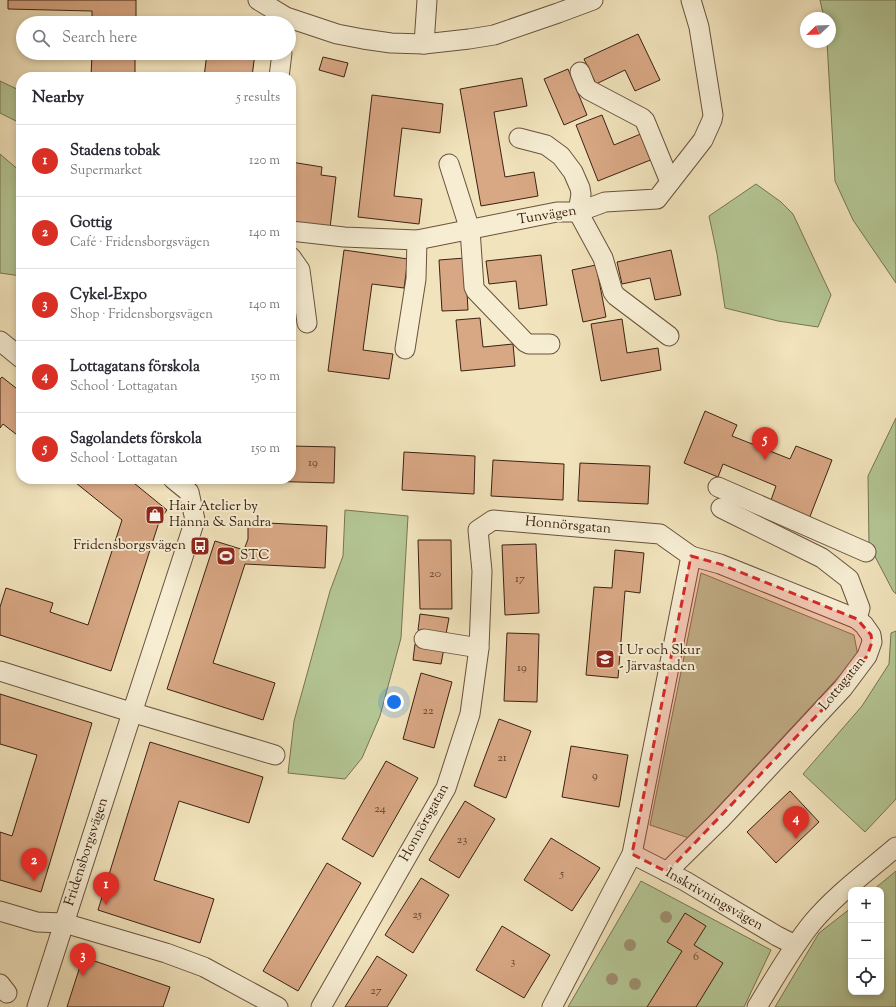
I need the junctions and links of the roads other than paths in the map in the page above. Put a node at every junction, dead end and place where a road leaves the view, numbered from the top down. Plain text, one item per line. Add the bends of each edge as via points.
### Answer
1 (258, 0) edge
2 (427, 0) edge
3 (593, 0) edge
4 (692, 0) edge
5 (280, 16) edge
6 (296, 23) edge
7 (424, 44) junction
8 (281, 60) edge
9 (280, 72) edge
10 (580, 72) dead end
11 (519, 138) dead end
12 (449, 164) dead end
13 (670, 182) junction
14 (578, 212) junction
15 (470, 230) junction
16 (296, 232) edge
17 (417, 240) junction
18 (296, 264) edge
19 (307, 322) dead end
20 (669, 336) dead end
21 (0, 341) edge
22 (550, 344) dead end
23 (405, 349) dead end
24 (16, 354) edge
25 (179, 484) edge
26 (718, 487) dead end
27 (721, 508) dead end
28 (866, 552) dead end
29 (691, 556) junction
30 (857, 619) junction
31 (424, 639) dead end
32 (480, 648) junction
33 (0, 671) edge
34 (132, 712) junction
35 (275, 756) dead end
36 (896, 847) edge
37 (632, 854) junction
38 (667, 872) junction
39 (0, 911) edge
40 (64, 923) junction
41 (795, 945) junction
42 (37, 1007) edge
43 (278, 1007) edge
44 (321, 1007) edge
45 (552, 1007) edge
46 (757, 1007) edge

1 - 5 street
2 - 7 street
3 - 7 street via 494,34
4 - 13 street, Tunvägen via 713,115 703,140
6 - 7 street via 363,39
8 - 9 street
10 - 13 street via 586,88 645,121
11 - 14 street via 546,144 561,156 573,172 580,188
12 - 15 street
13 - 14 street, Tunvägen via 657,199 605,202
14 - 15 street, Tunvägen via 557,212
14 - 20 street via 603,258 613,292
15 - 17 street, Tunvägen
15 - 22 street via 476,291 525,342
16 - 17 street, Tunvägen via 344,237
17 - 23 street via 416,279
18 - 19 street via 300,270
21 - 24 street
25 - 34 street, Fridensborgsvägen via 189,492 196,520
26 - 28 street
27 - 30 street via 822,558 833,566 848,579 854,590 860,608
29 - 30 street, Lottagatan via 720,564
29 - 32 street, Honnörsgatan via 660,534 493,520 478,530 482,571
29 - 37 street
30 - 38 street, Lottagatan via 871,635 872,642 867,656 843,688 720,820
31 - 32 street
32 - 44 street, Honnörsgatan via 470,714 446,788
33 - 34 street
34 - 35 street
34 - 40 street, Fridensborgsvägen
36 - 41 street via 836,898
37 - 38 street, Inskrivningsvägen
37 - 45 street
38 - 41 street, Inskrivningsvägen
39 - 40 street, Fridensborgsvägen via 37,922
40 - 42 street, Fridensborgsvägen
40 - 43 street via 204,966
41 - 46 street

